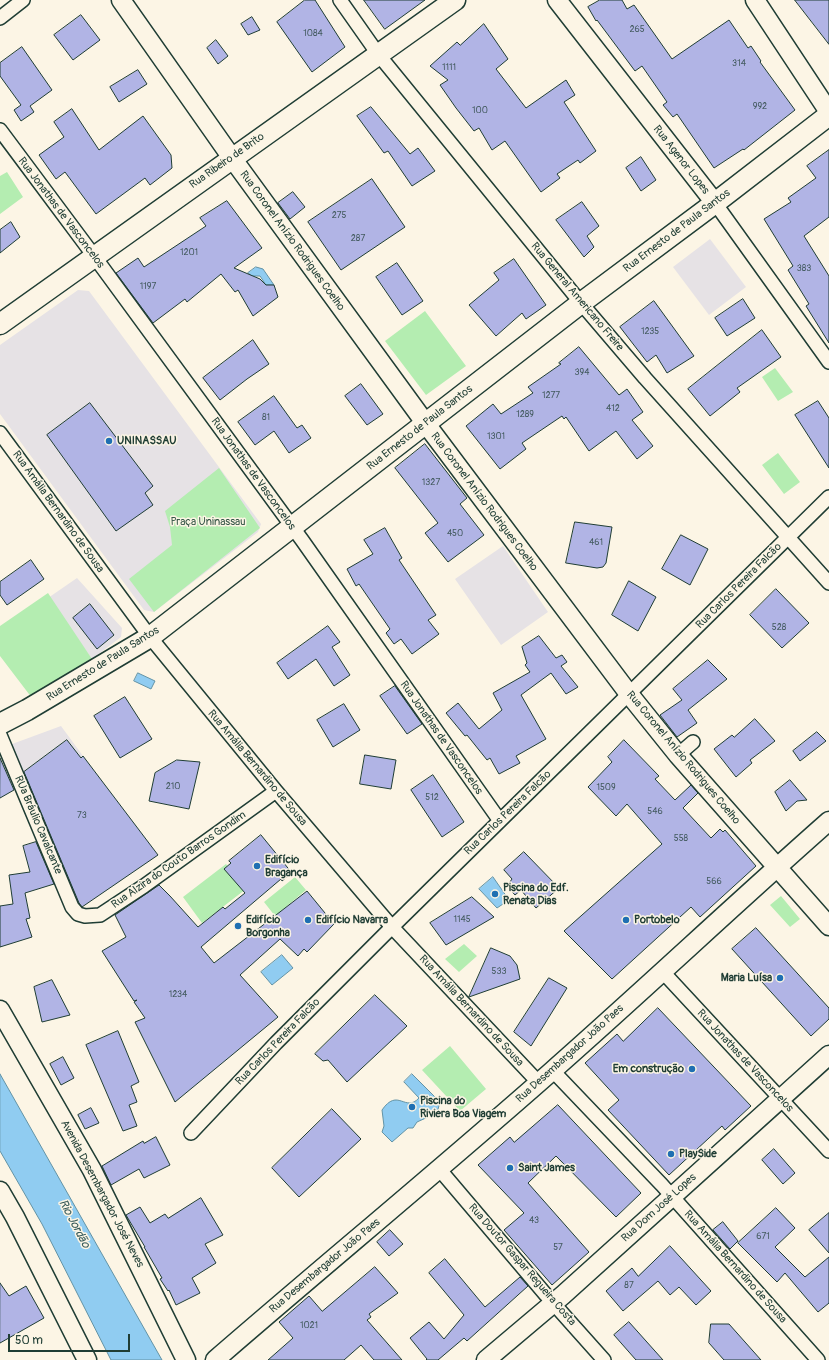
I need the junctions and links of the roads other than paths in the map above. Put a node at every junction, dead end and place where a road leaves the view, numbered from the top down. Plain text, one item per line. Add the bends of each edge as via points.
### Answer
1 (23, 0) edge
2 (122, 0) edge
3 (340, 0) edge
4 (455, 0) edge
5 (557, 0) edge
6 (755, 0) edge
7 (0, 18) edge
8 (378, 54) junction
9 (829, 114) edge
10 (0, 130) edge
11 (232, 158) junction
12 (715, 203) junction
13 (94, 256) junction
14 (581, 303) junction
15 (0, 324) edge
16 (829, 362) edge
17 (426, 424) junction
18 (0, 433) edge
19 (829, 497) edge
20 (292, 526) junction
21 (788, 537) junction
22 (829, 583) edge
23 (150, 637) junction
24 (629, 694) junction
25 (0, 724) edge
26 (0, 735) edge
27 (693, 742) dead end
28 (678, 755) junction
29 (276, 791) junction
30 (829, 821) edge
31 (500, 822) junction
32 (777, 867) junction
33 (78, 914) joint
34 (829, 926) edge
35 (392, 927) junction
36 (662, 971) junction
37 (0, 1010) edge
38 (829, 1055) edge
39 (553, 1071) junction
40 (539, 1083) junction
41 (781, 1100) junction
42 (191, 1133) dead end
43 (829, 1151) edge
44 (440, 1170) junction
45 (0, 1191) edge
46 (672, 1196) junction
47 (553, 1303) junction
48 (87, 1360) edge
49 (186, 1360) edge
50 (215, 1360) edge
51 (486, 1360) edge
52 (604, 1360) edge
53 (818, 1360) edge

1 - 7 street
2 - 11 street, Rua Coronel Anízio Rodrigues Coelho
3 - 8 street, Rua General Americano Freire
4 - 8 main road, Rua Ribeiro de Brito
5 - 12 street, Rua Agenor Lopes
6 - 9 street
8 - 11 main road, Rua Ribeiro de Brito
8 - 14 street, Rua General Americano Freire
9 - 12 main road, Rua Ernesto de Paula Santos
10 - 13 street, Rua Jonathas de Vasconcelos
11 - 13 main road, Rua Ribeiro de Brito
11 - 17 street, Rua Coronel Anízio Rodrigues Coelho
12 - 14 main road, Rua Ernesto de Paula Santos
12 - 16 street, Rua Agenor Lopes
13 - 15 main road, Rua Ribeiro de Brito
13 - 20 street, Rua Jonathas de Vasconcelos
14 - 17 main road, Rua Ernesto de Paula Santos
14 - 21 street, Rua General Americano Freire
17 - 20 main road, Rua Ernesto de Paula Santos
17 - 24 street, Rua Coronel Anízio Rodrigues Coelho
18 - 23 street, Rua Amália Bernardino de Sousa
19 - 21 street, Rua Carlos Pereira Falcão
20 - 23 main road, Rua Ernesto de Paula Santos
20 - 31 street, Rua Jonathas de Vasconcelos
21 - 22 street, Rua General Americano Freire
21 - 24 street, Rua Carlos Pereira Falcão
23 - 25 main road, Rua Ernesto de Paula Santos
23 - 29 street, Rua Amália Bernardino de Sousa
24 - 28 street, Rua Coronel Anízio Rodrigues Coelho
24 - 31 street, Rua Carlos Pereira Falcão
26 - 33 street, RUa Bráulio Cavalcante via 72,907
27 - 28 street
28 - 32 street, Rua Coronel Anízio Rodrigues Coelho
29 - 33 street, Rua Alzira do Couto Barros Gondim via 100,915
29 - 35 street, Rua Amália Bernardino de Sousa
30 - 32 street, Rua Desembargador João Paes
31 - 35 street, Rua Carlos Pereira Falcão
32 - 34 street, Rua Coronel Anízio Rodrigues Coelho
32 - 36 street, Rua Desembargador João Paes
35 - 40 street, Rua Amália Bernardino de Sousa
35 - 42 street, Rua Carlos Pereira Falcão via 276,1043
36 - 39 street, Rua Desembargador João Paes
36 - 41 street, Rua Jonathas de Vasconcelos
37 - 49 street, Avenida Desembargador José Neves via 92,1170
38 - 41 street, Rua Dom José Lopes
39 - 40 street, Rua Desembargador João Paes
39 - 46 street, Rua Amália Bernardino de Sousa
40 - 44 street, Rua Desembargador João Paes
41 - 43 street, Rua Jonathas de Vasconcelos
41 - 46 street, Rua Dom José Lopes
44 - 47 street, Rua Doutor Gaspar Regueira Costa
44 - 50 street, Rua Desembargador João Paes
45 - 48 street via 16,1217
46 - 47 street, Rua Dom José Lopes
46 - 53 street, Rua Amália Bernardino de Sousa
47 - 51 street, Rua Dom José Lopes
47 - 52 street, Rua Doutor Gaspar Regueira Costa

